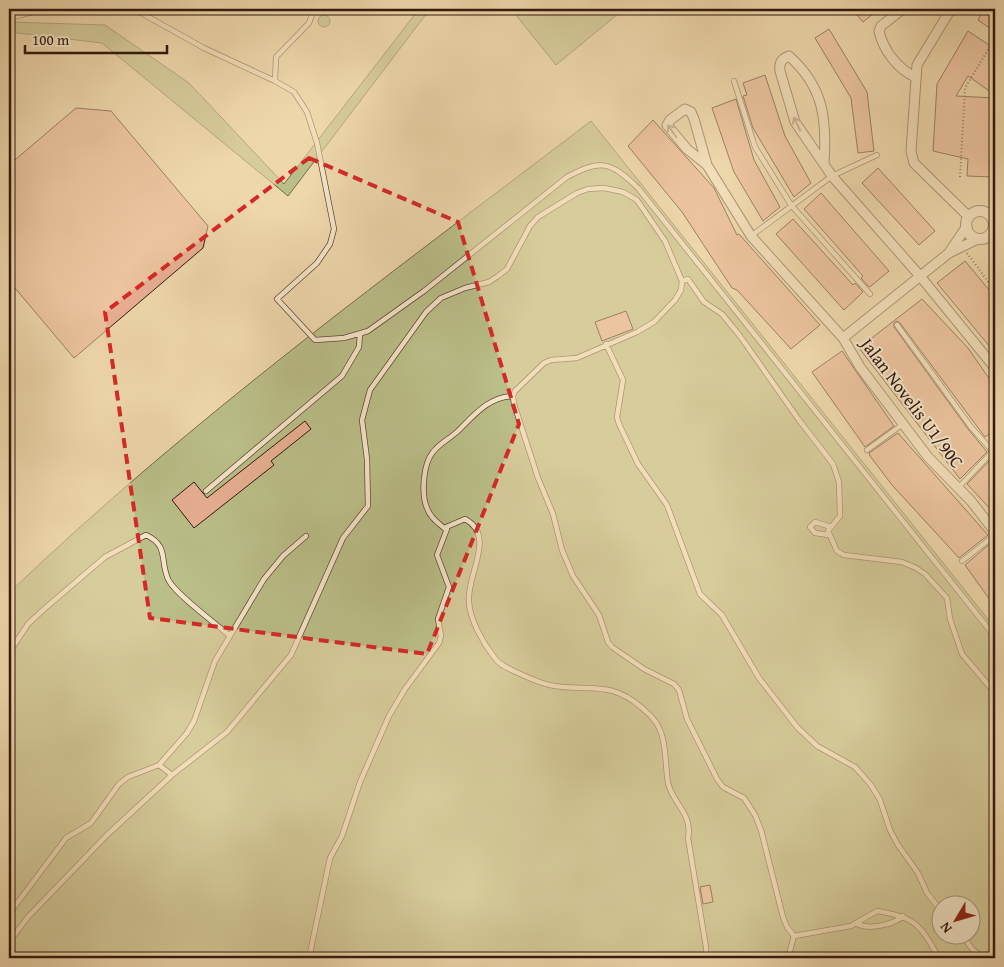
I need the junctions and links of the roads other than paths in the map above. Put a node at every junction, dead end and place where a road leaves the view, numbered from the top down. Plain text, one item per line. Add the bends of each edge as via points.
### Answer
1 (44, 9) edge
2 (134, 9) edge
3 (314, 9) edge
4 (903, 9) edge
5 (951, 9) edge
6 (9, 18) edge
7 (915, 77) junction
8 (275, 81) junction
9 (734, 81) dead end
10 (877, 155) dead end
11 (824, 164) junction
12 (707, 165) junction
13 (832, 176) junction
14 (791, 205) junction
15 (994, 217) edge
16 (968, 221) junction
17 (751, 236) junction
18 (978, 239) junction
19 (992, 240) edge
20 (949, 253) junction
21 (920, 276) junction
22 (682, 281) junction
23 (870, 294) dead end
24 (897, 325) dead end
25 (360, 334) junction
26 (843, 338) junction
27 (606, 344) junction
28 (995, 368) edge
29 (513, 396) junction
30 (903, 424) junction
31 (867, 450) dead end
32 (994, 452) edge
33 (958, 488) junction
34 (206, 491) dead end
35 (831, 527) junction
36 (447, 528) junction
37 (995, 533) edge
38 (829, 535) junction
39 (306, 536) dead end
40 (962, 561) dead end
41 (230, 636) junction
42 (995, 637) edge
43 (9, 653) edge
44 (995, 693) edge
45 (159, 764) junction
46 (172, 776) junction
47 (932, 899) edge
48 (9, 914) edge
49 (903, 916) junction
50 (857, 924) junction
51 (794, 936) junction
52 (9, 942) edge
53 (968, 944) edge
54 (309, 958) edge
55 (706, 958) edge
56 (788, 958) edge
57 (939, 958) edge
58 (984, 958) edge

1 - 6 lane
2 - 8 lane via 204,48
3 - 8 lane via 309,23 276,57
4 - 7 street via 881,26 880,38 902,71
5 - 7 street via 917,65
7 - 16 street via 911,151 914,163
8 - 25 lane via 294,92 306,112 317,143 334,229 330,244 317,263 277,299 310,336 323,340
9 - 14 lane via 755,147
10 - 13 lane
11 -> 11 street via 795,122 780,70 783,58 789,56 800,66 819,96 826,138
11 - 13 street
12 -> 12 street via 687,149 667,124 685,109 694,119
12 - 17 street, Jalan Novelis U1/90C
13 - 14 lane
13 - 21 street
14 - 17 lane
14 - 23 lane
15 - 16 street via 981,212
15 - 19 street
16 - 18 street via 968,232
16 - 20 street
17 - 26 street, Jalan Novelis U1/90C
18 - 19 street
18 - 20 street
20 - 21 street
21 - 26 street
21 - 28 street
22 - 27 lane via 676,300 654,322
22 - 35 lane via 688,279 704,302 722,314 833,464 839,482 840,516
22 - 46 lane via 665,241 638,200 623,192 588,189 538,217 507,269 498,276 433,303 370,390 362,420 368,460 368,506 343,538 291,655 227,732
24 - 32 lane via 971,427
25 - 34 lane via 359,347 342,376
25 - 42 lane via 424,291 567,177 592,165 611,167 638,188
26 - 30 street, Jalan Novelis U1/90C via 860,367
27 - 29 lane via 577,358 544,363
27 - 47 lane via 623,380 617,417 619,424 638,464 667,505 700,594 722,615 759,678 797,727 817,746 855,767 872,785 890,830
29 - 36 lane via 484,405 432,453 425,471 424,499 433,518
29 - 51 lane via 562,550 574,576 599,615 612,647 679,690 687,719 717,779 749,804 762,830 783,917
30 - 31 lane
30 - 33 street, Jalan Novelis U1/90C via 928,457
32 - 33 lane
33 - 37 street, Jalan Novelis U1/90C
35 - 38 lane
35 - 38 lane via 815,522 810,527 815,532
36 - 54 lane via 437,555 449,587 438,618 439,643 397,702 360,782 342,836 330,858
36 - 55 lane via 465,519 479,532 469,602 474,619 495,659 530,679 547,684 610,689 625,694 655,721 663,739 668,784 689,822 688,838
37 - 40 lane
38 - 44 lane via 839,553 902,562 916,568 939,587 946,598 962,654
39 - 41 lane via 264,579
41 - 43 lane via 170,582 163,551 156,539 146,535 105,557 43,610 28,624
41 - 45 lane via 215,662 194,721
45 - 46 lane
45 - 48 lane via 119,784 91,823 58,846
46 - 52 lane via 107,835 28,917
49 - 50 lane via 894,922 873,926
49 - 50 lane via 877,911
49 - 57 lane via 924,932
50 - 51 lane
51 - 56 lane
53 - 58 lane

